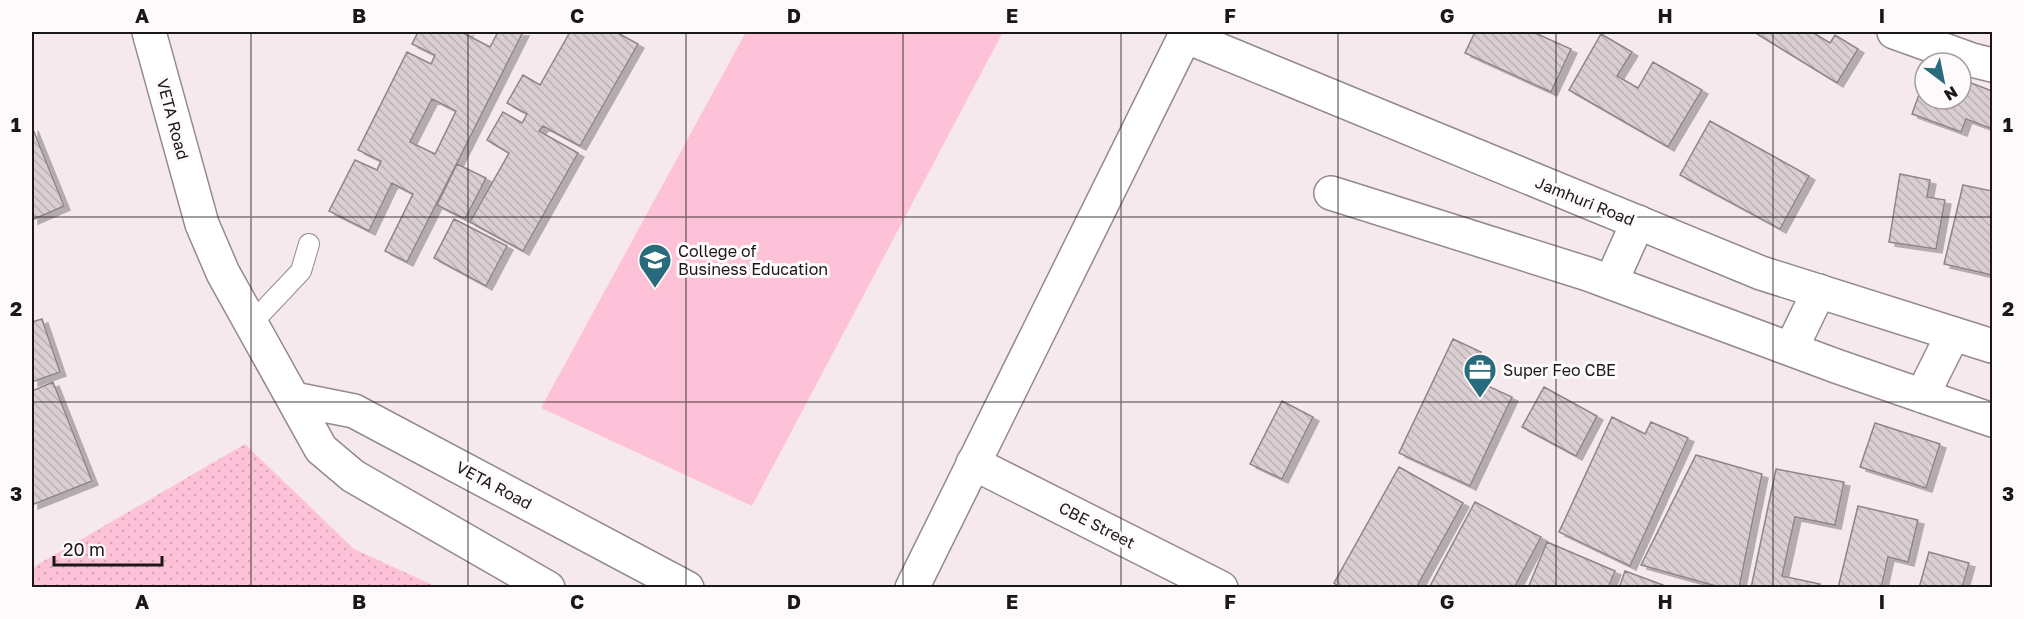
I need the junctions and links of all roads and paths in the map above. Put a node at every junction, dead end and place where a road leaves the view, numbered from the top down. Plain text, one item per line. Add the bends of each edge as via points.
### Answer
1 (149, 32) edge
2 (1894, 32) edge
3 (1186, 34) edge
4 (1992, 65) edge
5 (1331, 193) dead end
6 (1638, 222) junction
7 (309, 244) dead end
8 (1611, 282) junction
9 (1819, 291) junction
10 (252, 323) junction
11 (1953, 334) junction
12 (1992, 346) edge
13 (1791, 349) junction
14 (1922, 396) junction
15 (294, 399) junction
16 (1992, 420) edge
17 (973, 463) junction
18 (548, 588) edge
19 (687, 588) edge
20 (912, 588) edge
21 (1221, 588) edge

1 - 10 main road, VETA Road via 202,224 223,273
2 - 4 main road
3 - 6 main road, Jamhuri Road
3 - 17 main road
5 - 8 main road
6 - 8 main road
6 - 9 main road, Jamhuri Road via 1761,273
7 - 10 lane via 301,271
8 - 13 main road
9 - 11 main road, Jamhuri Road
9 - 13 main road
10 - 15 main road, VETA Road
11 - 12 main road, Jamhuri Road
11 - 14 main road
13 - 14 main road
14 - 16 main road
15 - 18 main road, VETA Road via 321,448 353,476
15 - 19 main road, VETA Road via 354,411
17 - 20 main road
17 - 21 main road, CBE Street

